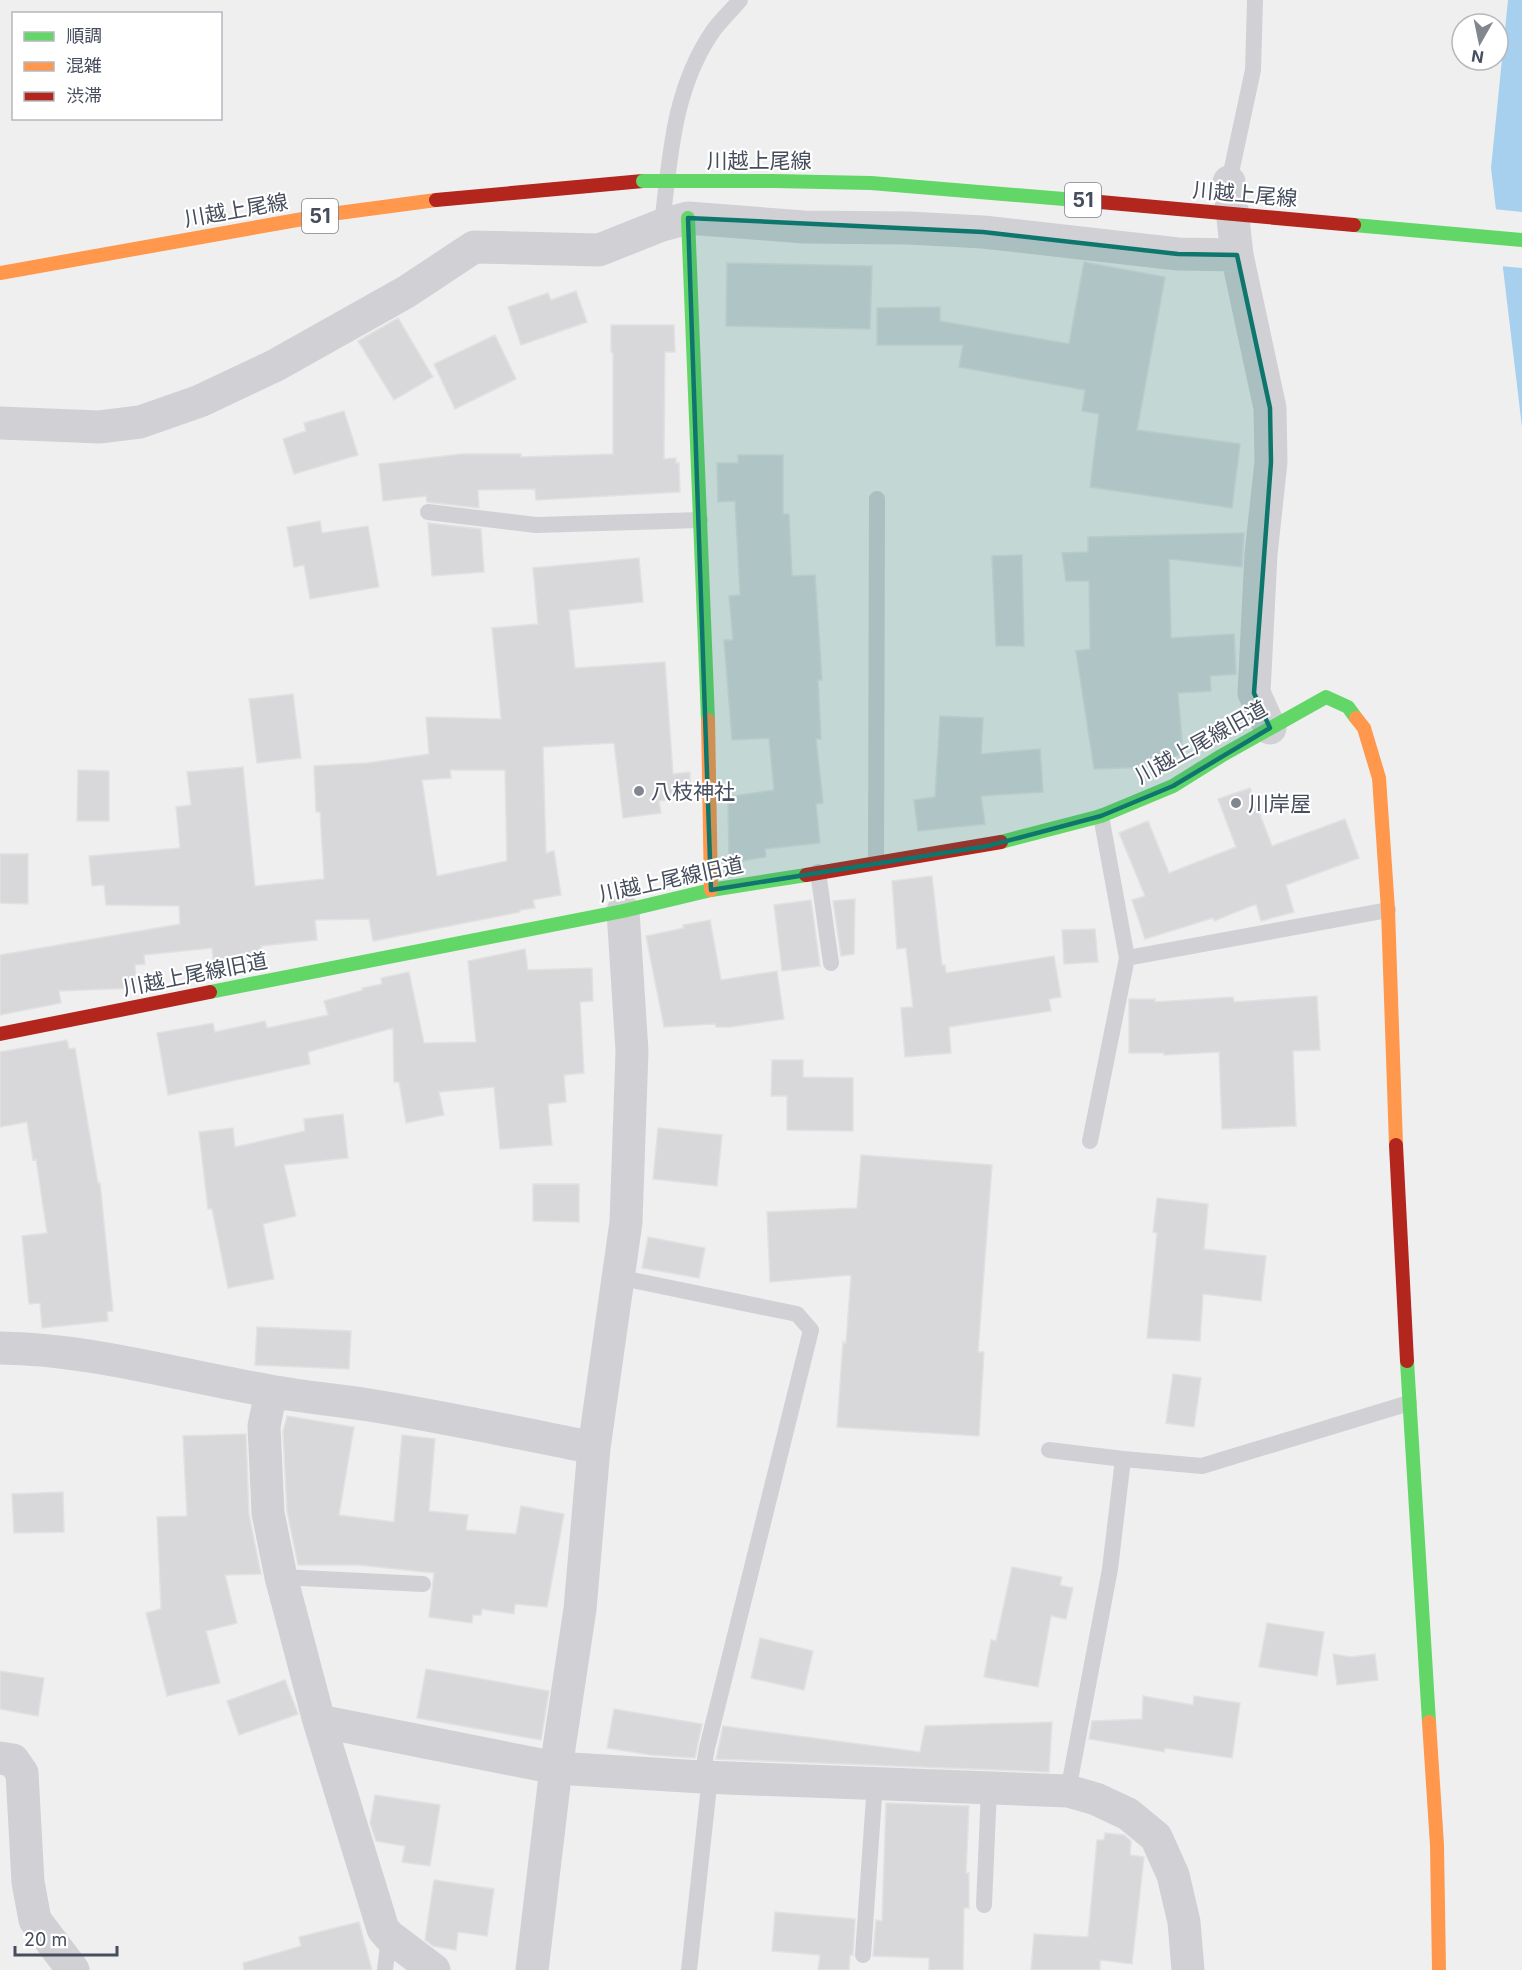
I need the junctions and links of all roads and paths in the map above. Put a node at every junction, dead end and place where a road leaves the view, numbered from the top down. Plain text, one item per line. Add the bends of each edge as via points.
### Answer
1 (740, 0) edge
2 (1255, 0) edge
3 (1229, 182) joint
4 (675, 221) junction
5 (1522, 240) edge
6 (1237, 255) junction
7 (0, 273) edge
8 (0, 423) edge
9 (877, 499) dead end
10 (428, 512) dead end
11 (700, 520) junction
12 (1270, 728) junction
13 (1101, 816) junction
14 (876, 863) junction
15 (818, 872) junction
16 (711, 890) junction
17 (1388, 910) junction
18 (623, 911) junction
19 (1127, 958) junction
20 (831, 963) dead end
21 (0, 1034) edge
22 (1090, 1140) dead end
23 (617, 1277) junction
24 (0, 1348) edge
25 (271, 1392) junction
26 (1408, 1403) junction
27 (594, 1448) junction
28 (1049, 1450) dead end
29 (1123, 1459) junction
30 (281, 1577) junction
31 (423, 1584) dead end
32 (319, 1721) junction
33 (0, 1758) edge
34 (556, 1768) junction
35 (706, 1777) junction
36 (875, 1783) junction
37 (989, 1788) junction
38 (1068, 1791) junction
39 (984, 1905) dead end
40 (388, 1936) junction
41 (863, 1955) dead end
42 (73, 1970) edge
43 (385, 1970) edge
44 (434, 1970) edge
45 (532, 1970) edge
46 (689, 1970) edge
47 (1188, 1970) edge
48 (1439, 1970) edge

1 - 4 lane via 713,32 686,84 675,123
2 - 3 lane via 1253,70
3 - 6 street
4 - 6 street via 962,231 1178,254
4 - 8 street via 599,250 474,247 406,292 276,365 200,401 140,422 99,427
4 - 11 street
5 - 7 street, 川越上尾線 / 51, bridge via 904,185 736,179 643,181 331,214
6 - 12 street via 1270,408 1271,462 1261,554 1254,693
9 - 14 lane
10 - 11 lane via 536,525
11 - 16 street
12 - 13 street, 川越上尾線旧道 via 1173,786
12 - 17 street, 川越上尾線旧道 via 1326,698 1348,707 1364,728 1378,778
13 - 14 street, 川越上尾線旧道 via 988,846
13 - 19 lane
14 - 15 street, 川越上尾線旧道
15 - 16 street, 川越上尾線旧道
15 - 20 lane
16 - 18 street, 川越上尾線旧道
17 - 19 lane
17 - 26 street
18 - 21 street, 川越上尾線旧道
18 - 23 street via 632,1051 626,1222
19 - 22 lane
23 - 27 street
23 - 35 lane via 797,1314 811,1330 706,1748
24 - 25 street via 33,1348 83,1356
25 - 27 street via 368,1405
25 - 30 street via 264,1426 268,1513
26 - 29 lane via 1202,1466
26 - 48 street via 1437,1845
27 - 34 street via 580,1609
28 - 29 lane
29 - 38 lane via 1110,1569
30 - 31 lane
30 - 32 street
32 - 34 street
32 - 40 street via 382,1929
33 - 42 street via 13,1760 22,1773 34,1920
34 - 35 street
34 - 45 street
35 - 36 street
35 - 46 lane
36 - 37 street
36 - 41 lane
37 - 38 street
37 - 39 lane
38 - 47 street via 1128,1814 1156,1837 1173,1875 1184,1922
40 - 43 lane
40 - 44 street

